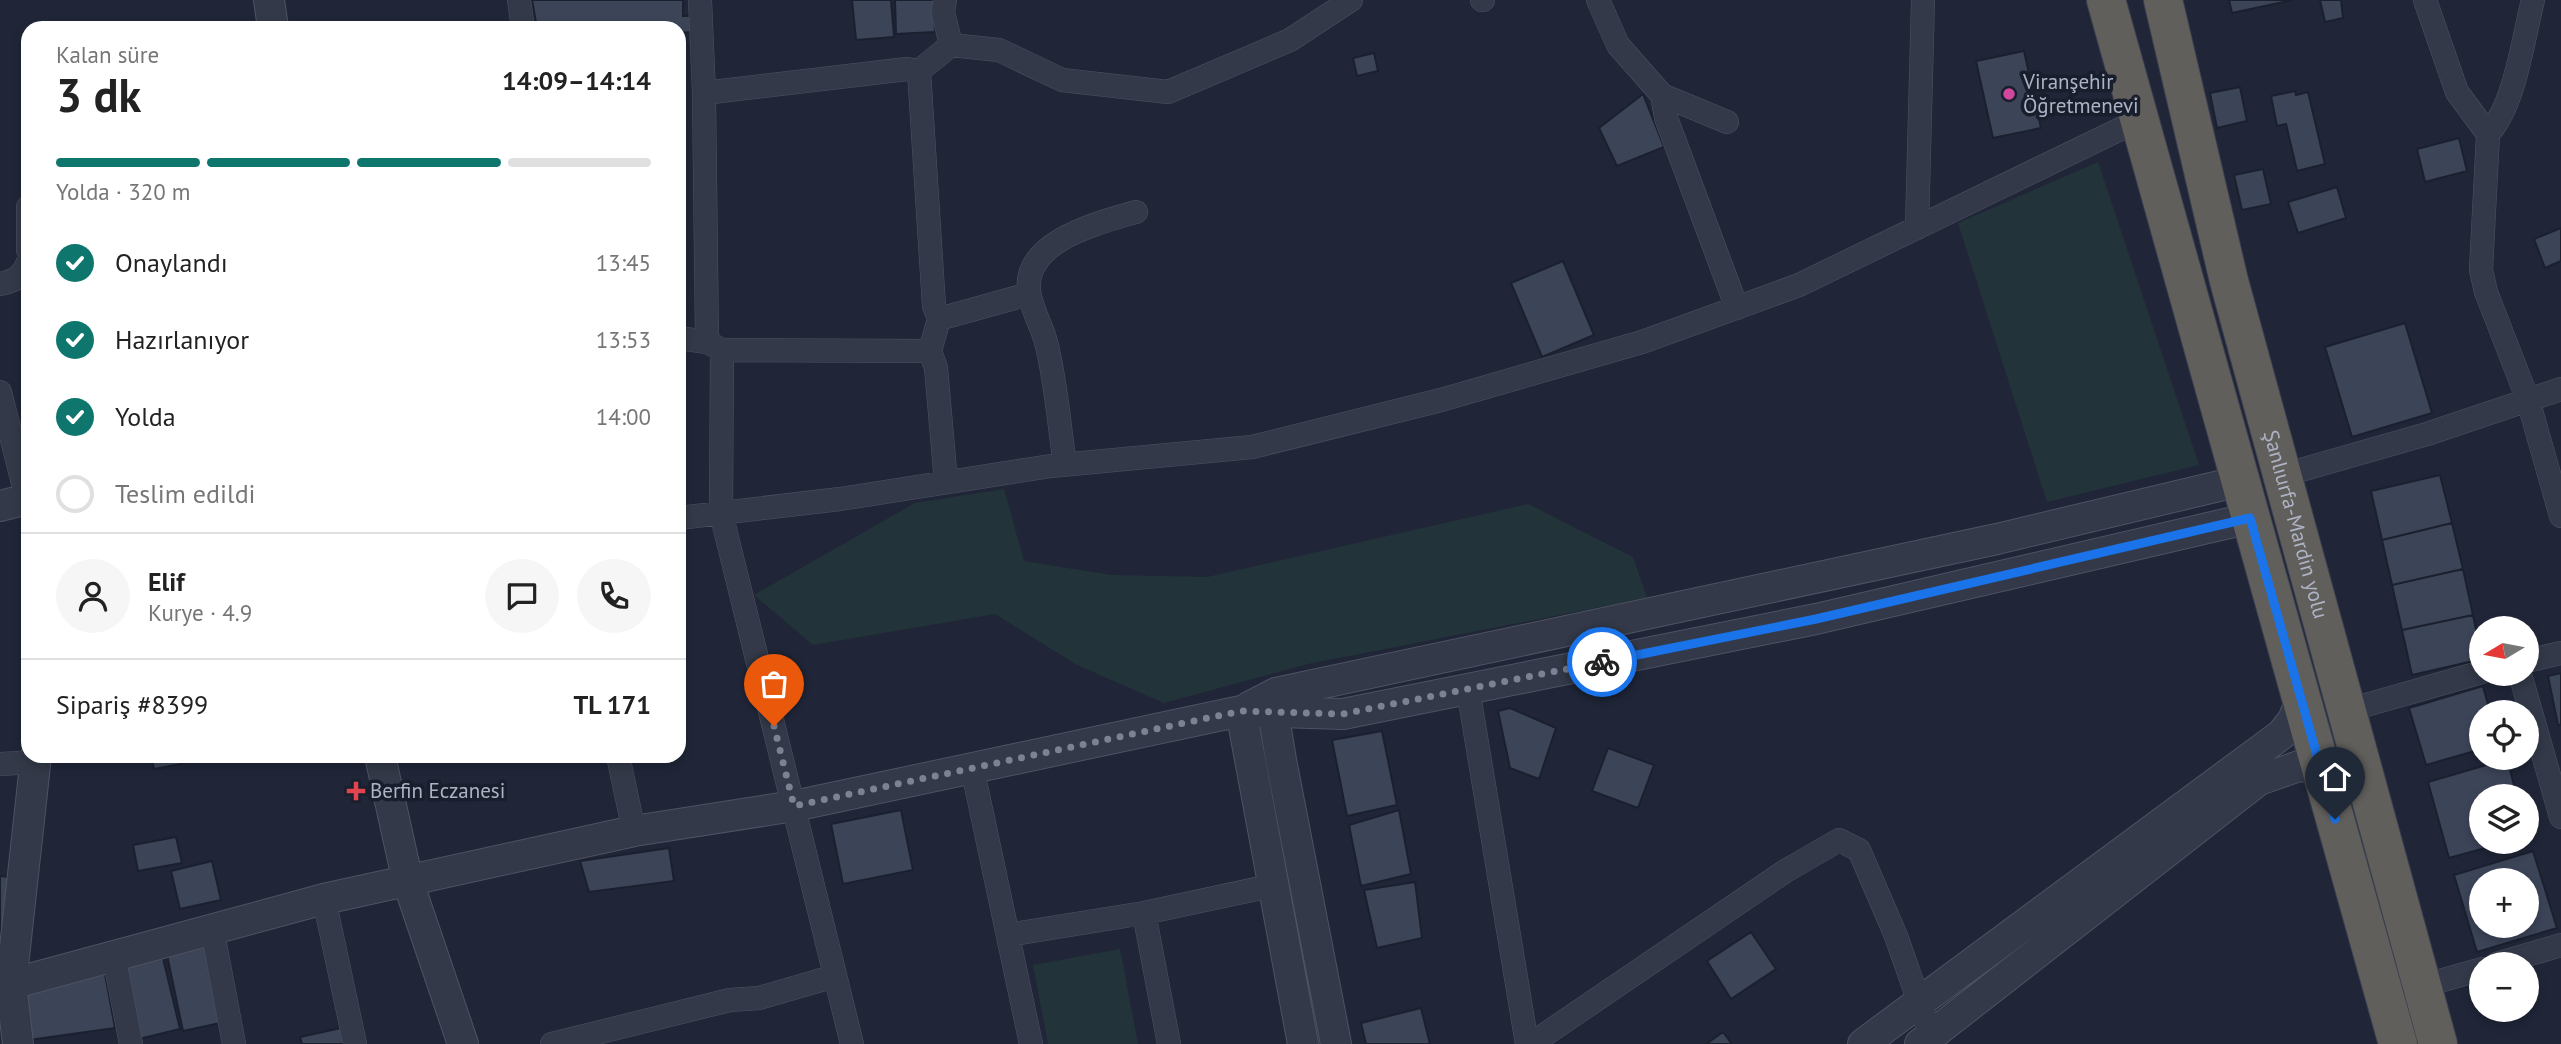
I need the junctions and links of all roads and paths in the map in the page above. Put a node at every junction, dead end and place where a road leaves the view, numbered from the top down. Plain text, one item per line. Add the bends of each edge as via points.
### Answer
1 (269, 0) edge
2 (519, 0) edge
3 (700, 0) edge
4 (945, 0) edge
5 (1351, 0) edge
6 (1598, 0) edge
7 (1923, 0) edge
8 (2106, 0) edge
9 (2163, 0) edge
10 (2425, 0) edge
11 (2533, 0) edge
12 (272, 21) edge
13 (522, 21) edge
14 (951, 45) junction
15 (919, 71) junction
16 (704, 93) junction
17 (1662, 95) junction
18 (2139, 120) junction
19 (1727, 122) dead end
20 (2488, 134) junction
21 (1136, 212) dead end
22 (1917, 228) junction
23 (21, 275) edge
24 (0, 284) edge
25 (1029, 294) junction
26 (1737, 308) junction
27 (939, 319) junction
28 (686, 340) edge
29 (714, 346) junction
30 (930, 351) junction
31 (2561, 389) edge
32 (0, 392) edge
33 (2529, 400) junction
34 (1065, 465) junction
35 (2280, 476) junction
36 (2240, 481) junction
37 (946, 482) junction
38 (21, 502) edge
39 (721, 513) junction
40 (686, 516) edge
41 (2561, 516) edge
42 (2250, 518) junction
43 (2561, 653) edge
44 (2539, 658) edge
45 (2469, 676) edge
46 (2523, 686) edge
47 (1468, 689) junction
48 (2301, 700) junction
49 (1275, 702) junction
50 (1241, 711) junction
51 (2345, 711) junction
52 (21, 761) edge
53 (35, 763) edge
54 (382, 763) edge
55 (619, 763) edge
56 (0, 764) edge
57 (972, 767) junction
58 (2321, 769) junction
59 (794, 806) junction
60 (2561, 817) edge
61 (634, 831) junction
62 (408, 882) junction
63 (1275, 885) junction
64 (324, 900) junction
65 (1144, 913) junction
66 (212, 928) junction
67 (1008, 935) junction
68 (2561, 945) edge
69 (2537, 952) edge
70 (114, 957) junction
71 (2469, 973) edge
72 (835, 976) junction
73 (11, 984) junction
74 (2422, 986) junction
75 (1917, 1004) junction
76 (1925, 1040) edge
77 (18, 1044) edge
78 (131, 1044) edge
79 (234, 1044) edge
80 (355, 1044) edge
81 (463, 1044) edge
82 (552, 1044) edge
83 (852, 1044) edge
84 (1031, 1044) edge
85 (1169, 1044) edge
86 (1303, 1044) edge
87 (1336, 1044) edge
88 (1529, 1044) edge
89 (1863, 1044) edge
90 (2398, 1044) edge
91 (2438, 1044) edge

1 - 12 street
2 - 13 street
3 - 16 street
4 - 14 street via 943,12
5 - 14 street via 1290,40 1168,92 1062,80 999,50
6 - 17 street via 1618,46
7 - 22 street
8 - 18 highway
9 - 35 highway, Şanlıurfa-Mardin yolu
10 - 20 street via 2457,92
11 - 20 street via 2507,101 2498,124
14 - 15 street
15 - 16 street
15 - 27 street via 934,306
16 - 29 street
17 - 19 street
17 - 26 street
18 - 22 street
18 - 36 highway
20 - 33 street via 2481,270
21 - 25 street via 1087,226 1042,252 1035,262
22 - 26 street via 1800,285
23 - 24 street
25 - 27 street
25 - 34 street via 1046,342
26 - 34 street via 1642,342 1441,400 1252,447
27 - 30 street
28 - 29 street
29 - 30 street
29 - 39 street
30 - 37 street via 936,368
31 - 33 street
32 - 38 street
33 - 35 street via 2427,435
33 - 41 street
34 - 37 street
35 - 51 highway, Şanlıurfa-Mardin yolu
36 - 42 highway
36 - 49 street
37 - 39 street
39 - 40 street
39 - 59 street
42 - 47 street via 1816,619
42 - 48 highway
43 - 44 street
45 - 51 street
46 - 60 street
47 - 49 street via 1343,714
47 - 88 street
48 - 58 highway
48 - 75 street via 2282,734
49 - 50 street
49 - 87 street
50 - 57 street
50 - 63 street
51 - 74 highway, Şanlıurfa-Mardin yolu
52 - 56 street
53 - 73 street
54 - 62 street
55 - 61 street
57 - 59 street
57 - 67 street
58 - 76 street via 2299,766 2259,780
58 - 90 highway
59 - 61 street
59 - 72 street
61 - 62 street
62 - 64 street
62 - 81 street
63 - 65 street
63 - 86 street
64 - 66 street
64 - 80 street
65 - 67 street
65 - 85 street
66 - 70 street
66 - 79 street
67 - 84 street
68 - 69 street
70 - 73 street
70 - 78 street
71 - 74 street
72 - 82 street via 759,998 730,1000
72 - 83 street
73 - 77 street
74 - 91 highway, Şanlıurfa-Mardin yolu
75 - 76 street
75 - 88 street via 1896,936 1859,850 1839,840 1784,872
75 - 89 street

